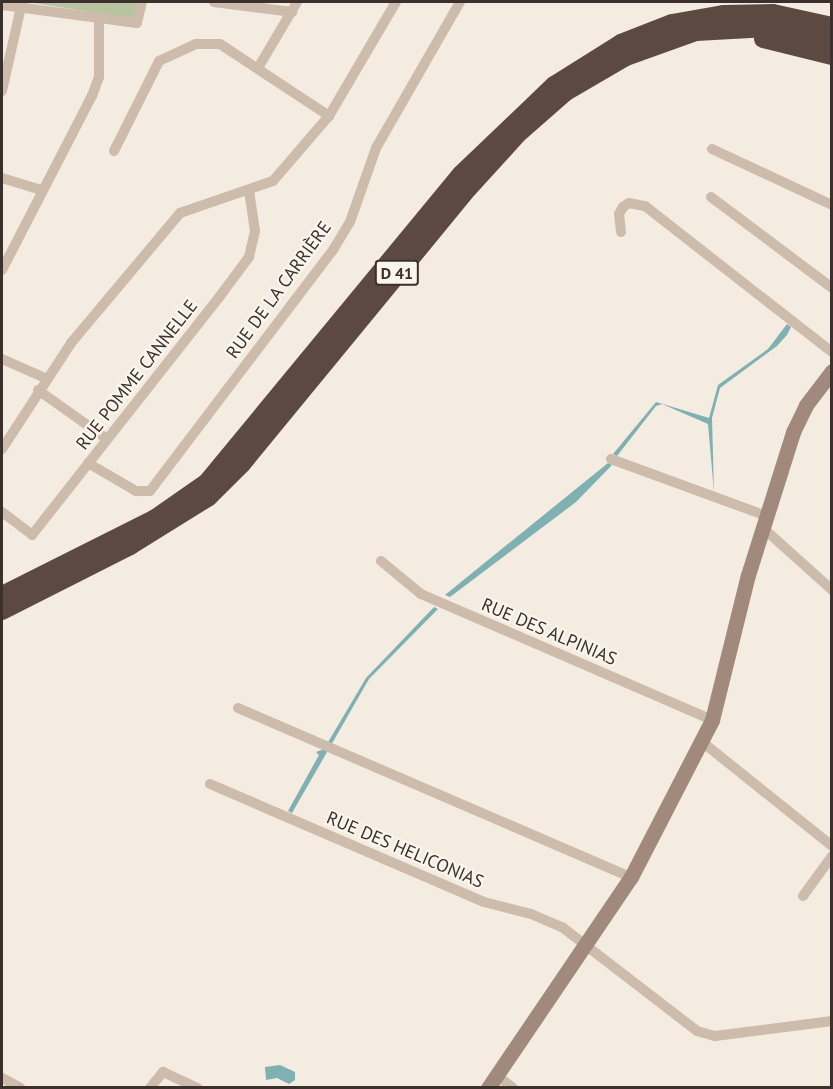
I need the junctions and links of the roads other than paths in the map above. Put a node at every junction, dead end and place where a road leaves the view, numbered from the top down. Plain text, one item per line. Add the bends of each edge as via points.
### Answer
1 (142, 2) edge
2 (214, 2) edge
3 (396, 2) edge
4 (459, 2) edge
5 (2, 5) edge
6 (21, 5) edge
7 (295, 7) edge
8 (831, 15) edge
9 (99, 18) junction
10 (672, 23) junction
11 (831, 26) edge
12 (696, 32) junction
13 (831, 42) edge
14 (831, 56) edge
15 (258, 68) junction
16 (2, 91) edge
17 (329, 116) junction
18 (712, 149) dead end
19 (114, 151) dead end
20 (2, 178) edge
21 (41, 190) junction
22 (249, 191) junction
23 (711, 197) dead end
24 (831, 206) edge
25 (621, 232) dead end
26 (2, 270) edge
27 (831, 288) edge
28 (831, 352) edge
29 (2, 358) edge
30 (831, 371) edge
31 (45, 378) junction
32 (38, 390) junction
33 (107, 439) junction
34 (2, 449) edge
35 (611, 459) dead end
36 (88, 463) junction
37 (2, 512) edge
38 (765, 522) junction
39 (381, 561) dead end
40 (831, 590) edge
41 (2, 595) edge
42 (2, 611) edge
43 (238, 708) dead end
44 (712, 720) junction
45 (701, 741) junction
46 (210, 784) dead end
47 (831, 846) edge
48 (831, 856) edge
49 (631, 877) junction
50 (803, 896) dead end
51 (585, 944) junction
52 (831, 1021) edge
53 (2, 1078) edge
54 (492, 1081) edge
55 (21, 1088) edge
56 (150, 1088) edge
57 (197, 1088) edge
58 (513, 1088) edge

1 - 9 street via 137,23
2 - 7 street
3 - 17 street
4 - 36 street, RUE DE LA CARRIÈRE via 376,148 350,222 333,250 150,491 136,491
5 - 6 street
6 - 9 street
6 - 16 street
7 - 15 street
8 - 10 highway via 769,4 736,5
9 - 21 street via 99,77
10 - 11 highway, D 41 via 724,14 772,13
10 - 41 highway, D 41 via 621,43 530,104 461,174 207,482 154,519
12 - 13 highway, D 41 via 769,28
12 - 14 highway via 760,38
12 - 42 highway, D 41 via 658,43 601,70 566,92 518,134 396,274 242,464 209,497 130,546
15 - 17 street
15 - 19 street via 220,44 196,44 159,61
17 - 22 street via 273,181
18 - 24 street
20 - 21 street
21 - 26 street
22 - 31 street via 180,213
22 - 33 street, RUE POMME CANNELLE via 255,231 249,257
23 - 27 street
25 - 28 street via 619,214 623,207 629,203 645,206
29 - 31 street
30 - 38 street via 793,432
31 - 32 street
32 - 33 street
32 - 34 street
33 - 36 street, RUE POMME CANNELLE
35 - 38 street
36 - 37 street, RUE POMME CANNELLE via 32,535
38 - 40 street
38 - 44 street via 730,638
39 - 44 street, RUE DES ALPINIAS via 421,594
43 - 49 street
44 - 45 street
45 - 47 street
45 - 49 street
46 - 51 street, RUE DES HELICONIAS via 484,902 531,914 561,927
48 - 50 street
49 - 51 street
51 - 52 street, RUE DES HELICONIAS via 698,1031 714,1036
51 - 54 street
53 - 55 street
54 - 58 street
56 - 57 street via 163,1072

